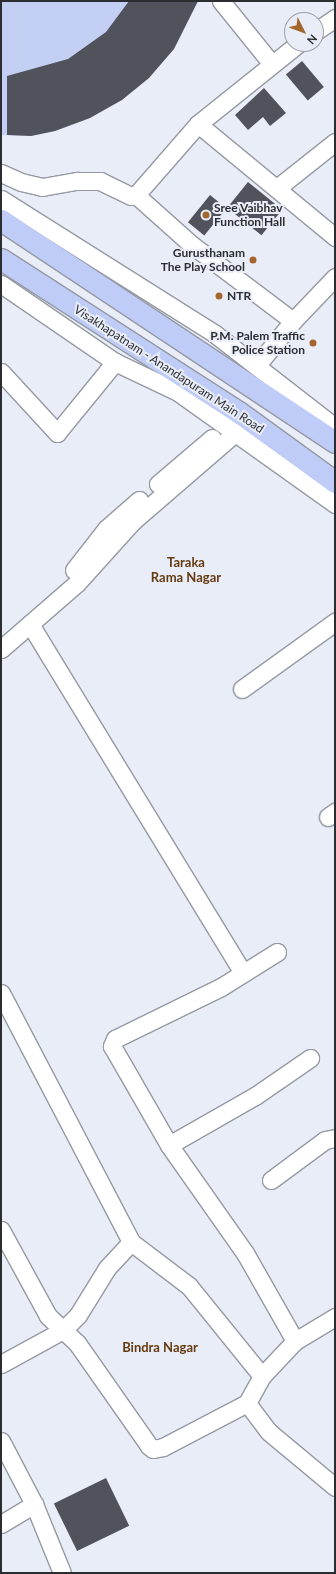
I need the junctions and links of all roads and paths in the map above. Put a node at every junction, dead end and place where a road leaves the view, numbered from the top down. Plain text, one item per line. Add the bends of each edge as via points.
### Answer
1 (221, 1) edge
2 (335, 18) edge
3 (324, 26) edge
4 (287, 52) edge
5 (271, 63) junction
6 (198, 124) junction
7 (335, 142) edge
8 (1, 173) edge
9 (20, 182) junction
10 (277, 188) junction
11 (136, 195) junction
12 (2, 207) edge
13 (335, 237) edge
14 (1, 259) edge
15 (335, 277) edge
16 (1, 284) edge
17 (293, 321) junction
18 (115, 362) junction
19 (257, 365) junction
20 (3, 378) edge
21 (335, 427) edge
22 (231, 428) junction
23 (335, 442) edge
24 (335, 482) edge
25 (335, 504) edge
26 (335, 622) edge
27 (30, 624) junction
28 (1, 635) edge
29 (1, 649) edge
30 (242, 689) dead end
31 (277, 952) dead end
32 (243, 974) junction
33 (1, 993) edge
34 (310, 1058) dead end
35 (335, 1138) edge
36 (169, 1145) junction
37 (271, 1180) dead end
38 (1, 1230) edge
39 (131, 1242) junction
40 (335, 1317) edge
41 (63, 1330) junction
42 (295, 1341) junction
43 (1, 1364) edge
44 (262, 1376) junction
45 (247, 1403) junction
46 (1, 1441) edge
47 (335, 1487) edge
48 (34, 1504) junction
49 (1, 1524) edge
50 (62, 1573) edge

1 - 5 street
2 - 3 street
4 - 5 street
5 - 6 street
6 - 10 street
6 - 11 street
7 - 10 street
8 - 9 street
9 - 11 street via 42,187 89,179 100,181 131,196
9 - 12 street
10 - 13 street
11 - 17 street via 192,245
12 - 19 street via 215,334
12 - 23 main road
14 - 24 main road, Visakhapatnam - Anandapuram Main Road via 240,413
15 - 17 street
16 - 18 street
17 - 19 street
18 - 20 street via 57,433
18 - 22 street via 178,392
19 - 21 street
22 - 25 street
22 - 27 street via 122,531 77,583
22 - 28 street via 106,529 72,572
26 - 30 street
27 - 29 street
27 - 32 street
31 - 32 street
32 - 36 street via 115,1039 113,1051
33 - 39 street
34 - 36 street via 255,1096
35 - 37 street via 325,1140
36 - 42 street via 245,1253
38 - 41 street via 36,1297 48,1316
39 - 41 street via 107,1268 78,1315
39 - 44 street via 189,1286
40 - 42 street
41 - 43 street
41 - 45 street via 77,1343 145,1442 153,1449 163,1447
42 - 44 street
44 - 45 street
45 - 47 street via 269,1432
46 - 48 street
48 - 49 street
48 - 50 street

